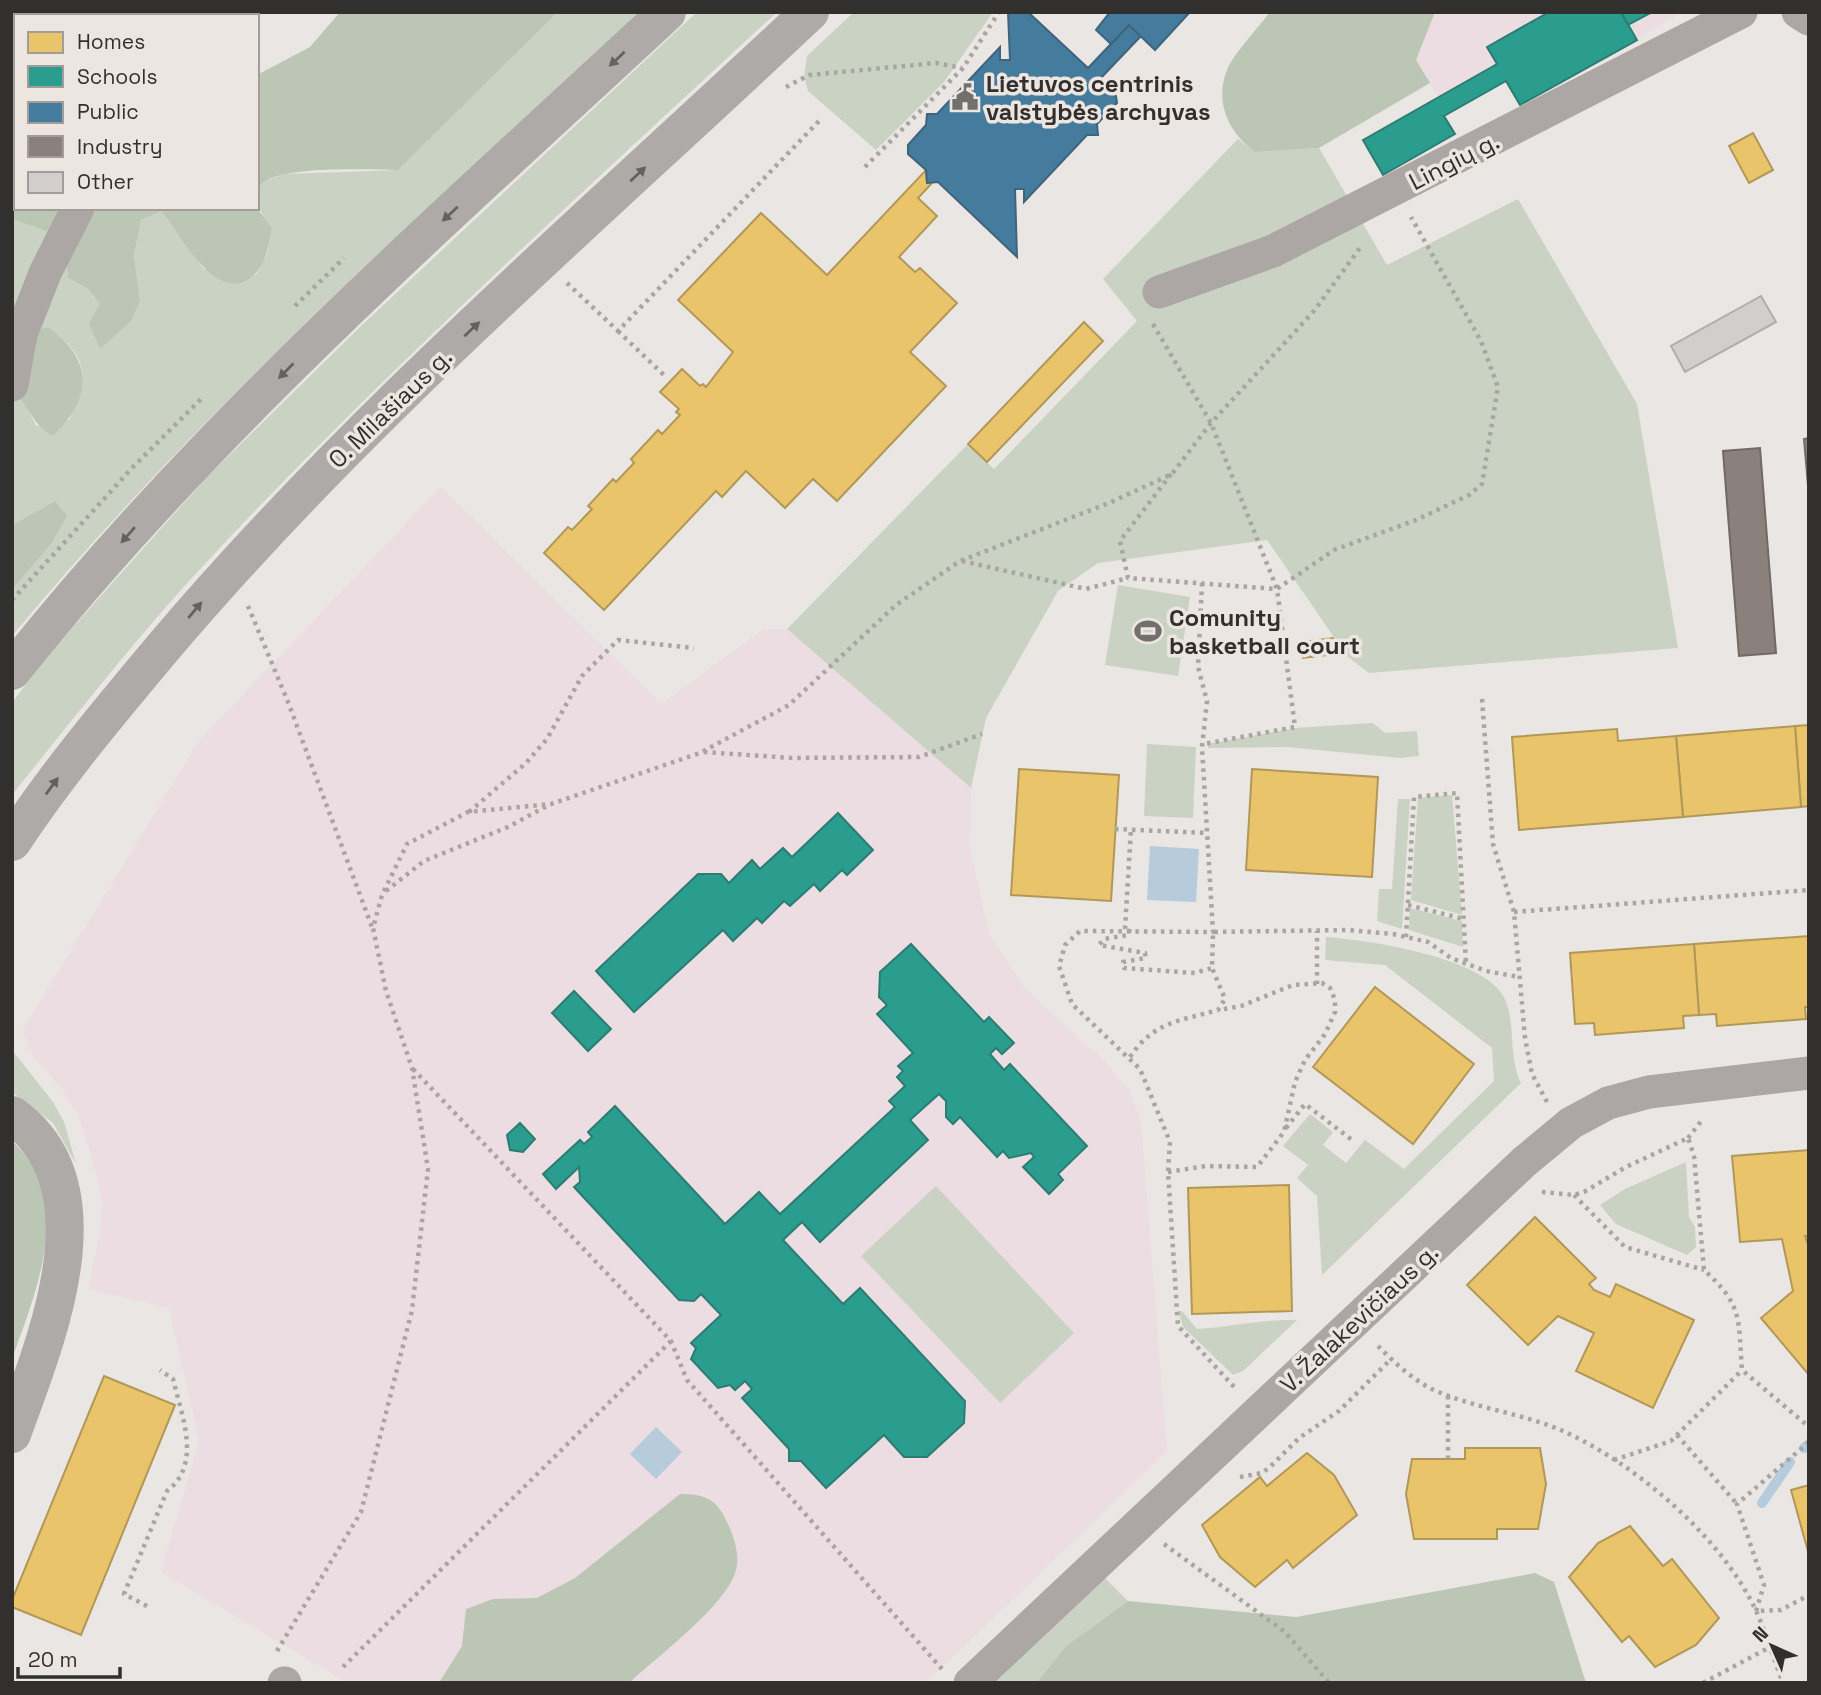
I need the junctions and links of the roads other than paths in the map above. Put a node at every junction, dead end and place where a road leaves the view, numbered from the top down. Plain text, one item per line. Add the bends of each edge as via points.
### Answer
1 (667, 12) edge
2 (810, 12) edge
3 (1741, 12) edge
4 (1798, 12) edge
5 (1809, 19) edge
6 (77, 210) edge
7 (1155, 305) road end
8 (12, 385) edge
9 (12, 671) edge
10 (12, 842) edge
11 (1809, 1073) edge
12 (12, 1115) edge
13 (12, 1434) edge
14 (958, 1678) edge

1 -> 9 main road via 233,422 150,510
10 -> 2 main road, O. Milašiaus g. via 88,737 213,588 317,479
3 - 7 street, Lingių g. via 1406,185
4 - 5 street
6 - 8 street via 21,334
11 - 14 street, V. Žalakevičiaus g. via 1649,1092 1608,1103 1571,1124 1524,1162 1138,1525
12 - 13 main road via 41,1144 57,1170 65,1205 64,1254 55,1300

